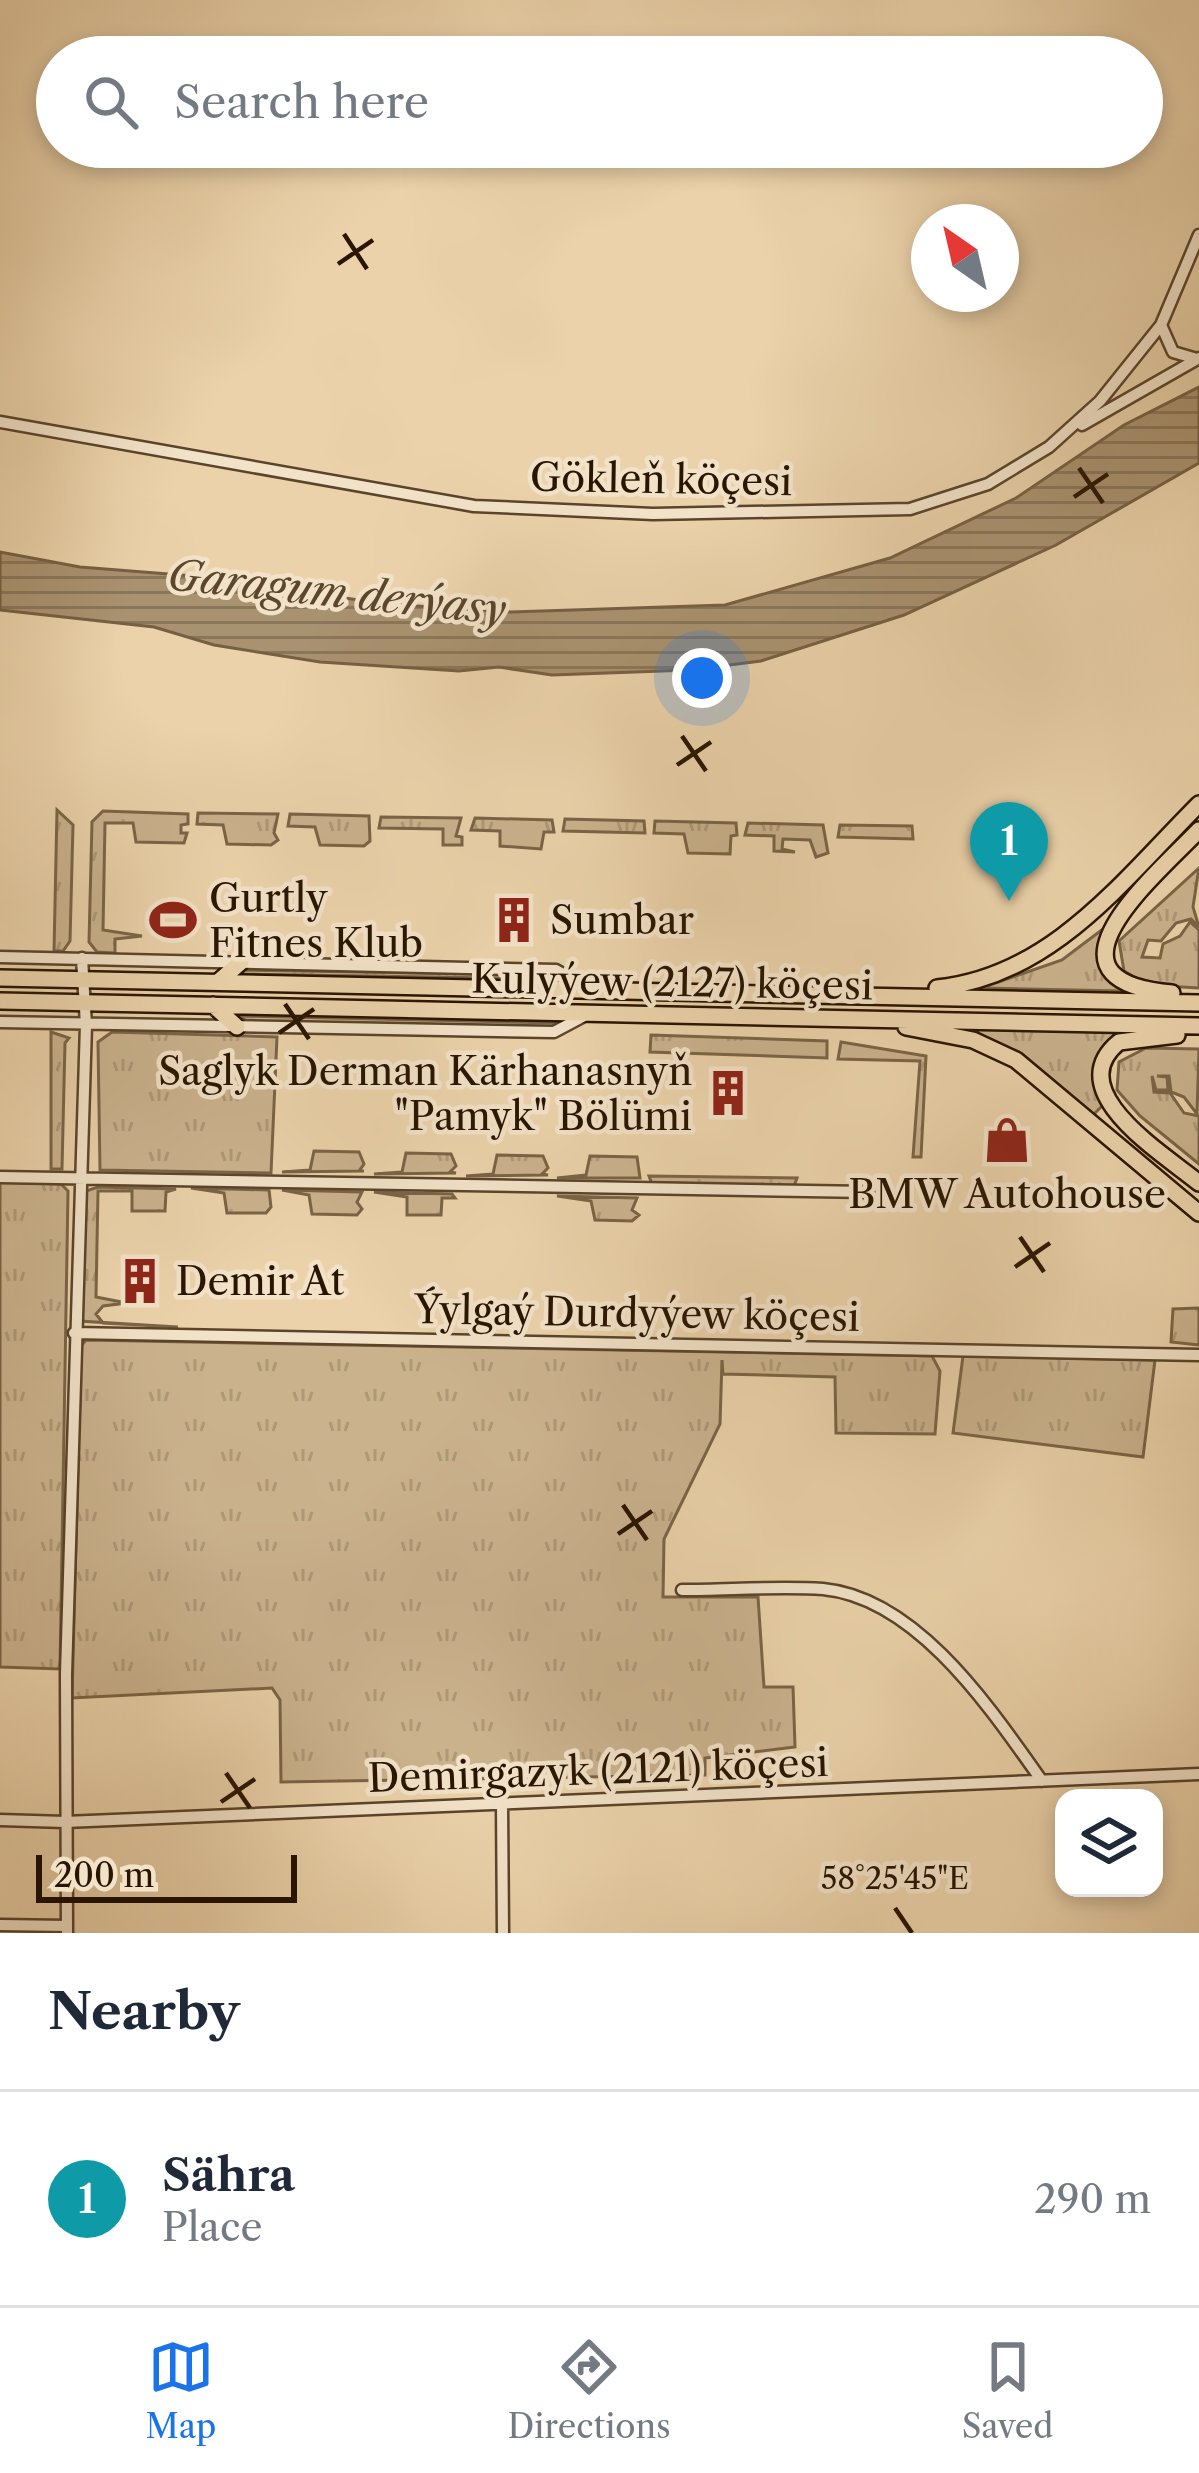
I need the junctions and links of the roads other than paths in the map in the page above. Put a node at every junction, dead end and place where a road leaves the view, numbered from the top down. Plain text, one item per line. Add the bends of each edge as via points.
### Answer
1 (1199, 235) edge
2 (1161, 325) junction
3 (1198, 358) edge
4 (0, 422) edge
5 (1049, 447) junction
6 (1199, 804) edge
7 (1199, 830) edge
8 (0, 957) edge
9 (82, 958) junction
10 (241, 962) junction
11 (0, 979) edge
12 (83, 980) junction
13 (218, 982) junction
14 (590, 989) junction
15 (868, 994) junction
16 (1199, 999) edge
17 (0, 1001) edge
18 (85, 1005) junction
19 (213, 1005) junction
20 (587, 1014) junction
21 (861, 1019) junction
22 (0, 1022) edge
23 (86, 1025) junction
24 (237, 1027) junction
25 (1199, 1030) edge
26 (0, 1177) edge
27 (80, 1178) junction
28 (1199, 1183) edge
29 (868, 1192) dead end
30 (1199, 1213) edge
31 (74, 1333) junction
32 (1199, 1355) edge
33 (682, 1590) dead end
34 (1199, 1774) edge
35 (1042, 1781) junction
36 (502, 1804) junction
37 (0, 1820) edge
38 (65, 1822) junction
39 (0, 1925) edge
40 (67, 1930) edge
41 (503, 1933) edge

1 - 2 street, Gökleň köçesi
2 - 3 street via 1173,352
2 - 5 street, Gökleň köçesi via 1136,363
3 - 5 street
4 - 5 street, Gökleň köçesi via 474,506 653,514 910,509 988,484
6 - 15 highway via 1032,960 973,983
7 - 16 highway via 1119,913 1105,943 1110,967 1126,984
8 - 9 street
9 - 10 street
9 - 12 street
10 - 13 highway
10 - 14 street via 556,970
11 - 12 highway, Kulyýew (2127) köçesi
12 - 13 highway, Kulyýew (2127) köçesi
12 - 18 street
13 - 14 highway, Kulyýew (2127) köçesi
14 - 15 highway, Kulyýew (2127) köçesi
15 - 16 highway, Kulyýew (2127) köçesi
17 - 18 highway, Kulyýew (2127) köçesi
18 - 19 highway, Kulyýew (2127) köçesi
18 - 23 street
19 - 20 highway, Kulyýew (2127) köçesi
19 - 24 highway
20 - 21 highway, Kulyýew (2127) köçesi
20 - 24 street via 554,1032
21 - 25 highway, Kulyýew (2127) köçesi
21 - 30 highway via 1004,1053
22 - 23 street
23 - 24 street
23 - 27 street
25 - 28 highway via 1119,1042 1104,1060 1101,1082 1116,1113
26 - 27 street
27 - 29 street
27 - 31 street
31 - 32 street, Ýylgaý Durdyýew köçesi
31 - 38 street
33 - 35 street via 828,1589 891,1615 962,1670
34 - 35 street, Demirgazyk (2121) köçesi
35 - 36 street, Demirgazyk (2121) köçesi
36 - 38 street, Demirgazyk (2121) köçesi
36 - 41 street
37 - 38 street, Demirgazyk (2121) köçesi
38 - 40 street
39 - 40 street

